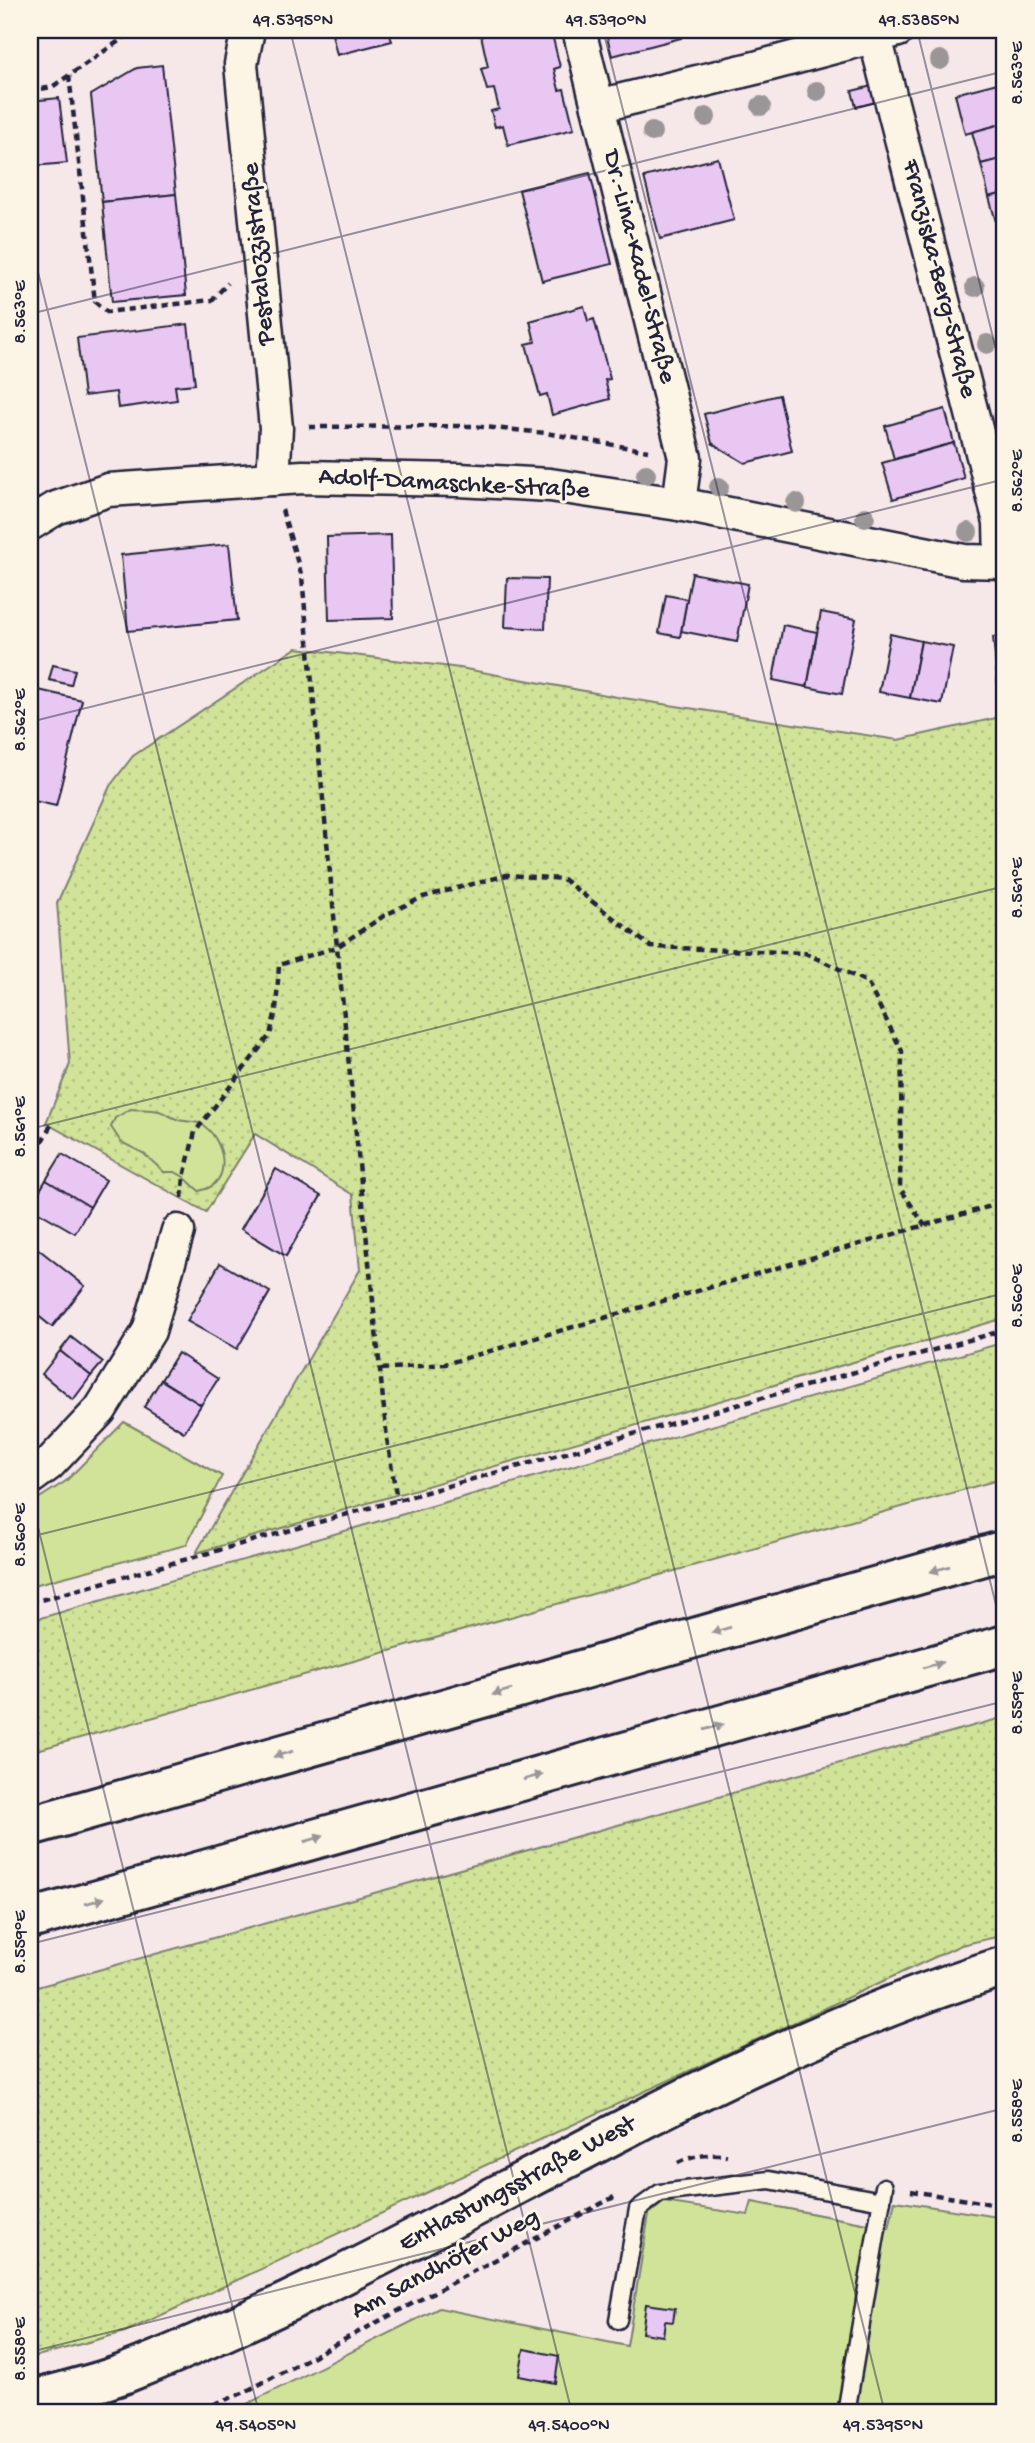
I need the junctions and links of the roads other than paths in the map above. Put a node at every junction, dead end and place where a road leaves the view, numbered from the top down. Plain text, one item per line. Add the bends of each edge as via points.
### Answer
1 (248, 30) edge
2 (579, 30) edge
3 (887, 33) edge
4 (598, 106) junction
5 (273, 479) junction
6 (679, 505) junction
7 (30, 524) edge
8 (1003, 563) edge
9 (178, 1231) road end
10 (30, 1478) edge
11 (1005, 1550) edge
12 (1005, 1645) edge
13 (30, 1826) edge
14 (30, 1919) edge
15 (1005, 1966) edge
16 (618, 2319) dead end
17 (30, 2401) edge
18 (846, 2413) edge

1 - 5 street, Pestalozzistraße via 241,64 276,428
2 - 4 street, Dr.-Lina-Kadel-Straße
3 - 4 street
3 - 8 street, Franziska-Berg-Straße via 1000,522
4 - 6 street, Dr.-Lina-Kadel-Straße via 685,458
5 - 6 street, Adolf-Damaschke-Straße via 551,485
5 - 7 street, Adolf-Damaschke-Straße via 108,489 56,508
6 - 8 street, Adolf-Damaschke-Straße via 964,561
9 - 10 street via 149,1331 100,1410
11 -> 13 main road
14 -> 12 main road
15 - 17 main road, Entlastungsstraße West via 873,2014 739,2072 249,2321 120,2375
16 - 18 lane via 638,2209 660,2193 769,2180 883,2194

